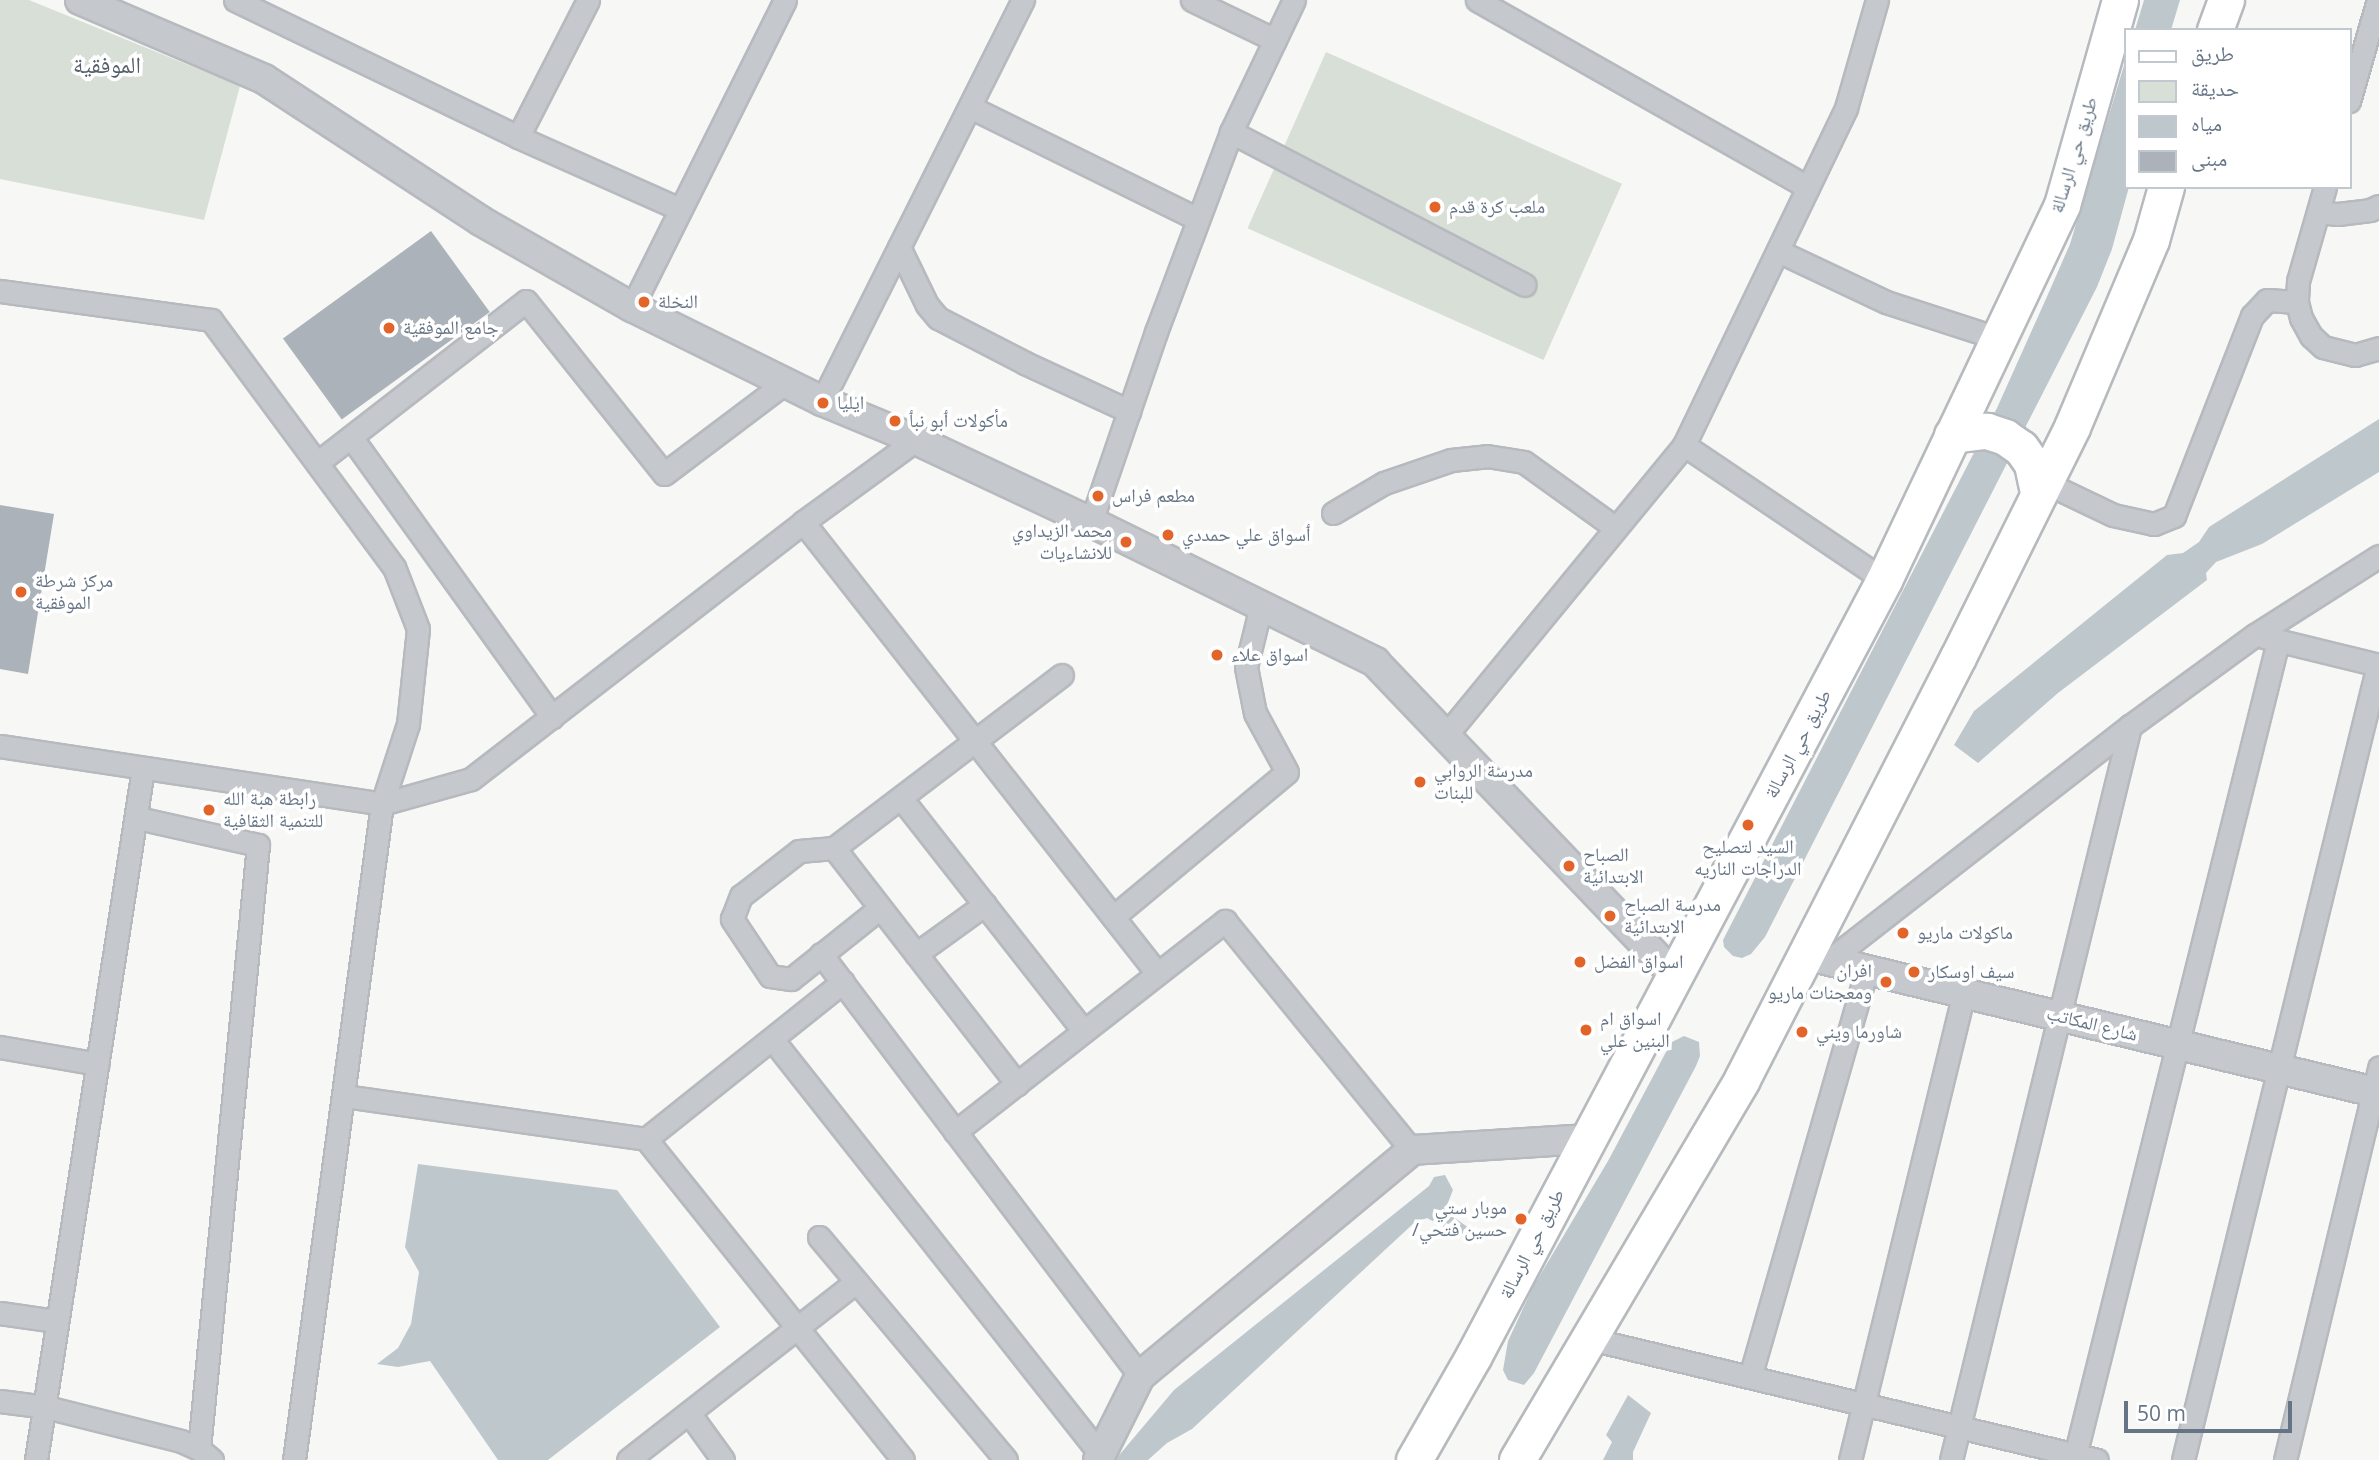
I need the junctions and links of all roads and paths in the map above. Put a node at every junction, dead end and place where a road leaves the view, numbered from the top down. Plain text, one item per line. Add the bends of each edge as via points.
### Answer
1 (80, 0) edge
2 (235, 0) edge
3 (588, 0) edge
4 (785, 0) edge
5 (1023, 0) edge
6 (1192, 0) edge
7 (1294, 0) edge
8 (1477, 0) edge
9 (1877, 0) edge
10 (2120, 0) edge
11 (2226, 0) edge
12 (2378, 0) edge
13 (2216, 28) edge
14 (1275, 40) junction
15 (2351, 93) edge
16 (970, 107) junction
17 (1231, 132) junction
18 (518, 138) junction
19 (1808, 187) junction
20 (2164, 189) edge
21 (2324, 189) edge
22 (2379, 206) edge
23 (680, 209) junction
24 (2318, 212) junction
25 (1198, 219) junction
26 (899, 247) junction
27 (1778, 251) junction
28 (1525, 285) dead end
29 (0, 291) edge
30 (2297, 302) junction
31 (632, 307) junction
32 (2000, 339) junction
33 (2379, 348) edge
34 (786, 382) junction
35 (1981, 390) junction
36 (822, 401) junction
37 (1129, 411) junction
38 (2057, 429) junction
39 (1960, 433) junction
40 (351, 437) junction
41 (916, 440) junction
42 (1684, 445) junction
43 (317, 463) junction
44 (2038, 480) junction
45 (1334, 513) dead end
46 (803, 522) junction
47 (1091, 522) junction
48 (1616, 528) junction
49 (2379, 556) edge
50 (1884, 580) junction
51 (1261, 606) junction
52 (2255, 635) junction
53 (2278, 640) junction
54 (2378, 665) edge
55 (1062, 675) dead end
56 (552, 717) junction
57 (2130, 726) junction
58 (1447, 734) junction
59 (975, 741) junction
60 (0, 746) edge
61 (144, 769) junction
62 (901, 797) junction
63 (382, 804) junction
64 (138, 818) junction
65 (834, 848) junction
66 (985, 904) junction
67 (880, 908) junction
68 (1113, 917) junction
69 (821, 954) junction
70 (916, 954) junction
71 (1817, 958) junction
72 (1867, 970) junction
73 (1157, 974) junction
74 (1676, 977) junction
75 (843, 982) junction
76 (1964, 993) junction
77 (2059, 1016) junction
78 (1084, 1031) junction
79 (772, 1039) junction
80 (2177, 1045) junction
81 (0, 1047) edge
82 (98, 1064) junction
83 (2279, 1069) junction
84 (1017, 1084) junction
85 (2377, 1084) edge
86 (345, 1096) junction
87 (956, 1132) junction
88 (646, 1139) junction
89 (1587, 1139) junction
90 (1412, 1150) junction
91 (819, 1237) dead end
92 (856, 1282) junction
93 (0, 1312) edge
94 (56, 1321) junction
95 (796, 1329) junction
96 (1590, 1339) junction
97 (1140, 1376) junction
98 (1750, 1377) junction
99 (0, 1401) edge
100 (1864, 1405) junction
101 (47, 1407) junction
102 (689, 1413) junction
103 (1959, 1427) junction
104 (205, 1454) edge
105 (2075, 1457) edge
106 (1099, 1458) edge
107 (36, 1460) edge
108 (294, 1460) edge
109 (628, 1460) edge
110 (723, 1460) edge
111 (903, 1460) edge
112 (1006, 1460) edge
113 (1414, 1460) edge
114 (1517, 1460) edge
115 (1850, 1460) edge
116 (1951, 1460) edge
117 (2097, 1460) edge
118 (2183, 1460) edge
119 (2286, 1460) edge

1 - 31 street via 264,79 481,221
2 - 18 street
3 - 18 street
4 - 23 street
5 - 16 street
6 - 14 street
7 - 14 street
8 - 19 street
9 - 19 street via 1846,108
10 - 32 main road, طريق حي الرسالة via 2062,205
11 - 13 main road
12 - 15 street
14 - 17 street
16 - 25 street
16 - 26 street
17 - 25 street
17 - 28 street
18 - 23 street
19 - 27 street
20 - 38 main road via 2151,240
21 - 24 street
22 - 24 street
23 - 31 street
24 - 30 street via 2298,281
25 - 37 street
26 - 36 street
26 - 37 street via 938,318
27 - 32 street via 1886,302
27 - 42 street
29 - 43 street via 211,320
30 - 33 street via 2311,336 2323,347 2355,355
30 - 44 street via 2267,300 2252,316 2174,516 2154,524 2113,515
31 - 34 street
32 - 35 main road, طريق حي الرسالة
34 - 36 street
34 - 40 street via 664,474 526,301
35 - 38 main road via 2004,421 2030,431
35 - 39 main road, طريق حي الرسالة
36 - 41 street
37 - 47 street
38 - 44 main road
39 - 44 main road via 1987,431 2005,437 2021,448
39 - 50 main road, طريق حي الرسالة
40 - 43 street
40 - 56 street
41 - 46 street
41 - 47 street
42 - 48 street
42 - 50 street
43 - 63 street via 394,567 418,629 408,724
44 - 71 main road
45 - 48 street via 1384,483 1451,460 1487,456 1524,462
46 - 56 street
46 - 59 street
47 - 51 street
48 - 58 street
49 - 52 street
50 - 74 main road, طريق حي الرسالة
51 - 58 street via 1375,662
51 - 68 street via 1246,667 1255,713 1287,772
52 - 53 street
52 - 57 street
53 - 54 street
53 - 80 street
54 - 83 street
55 - 59 street
56 - 63 street via 471,779
57 - 71 street
57 - 77 street
58 - 74 street
59 - 62 street
59 - 68 street
60 - 61 street
61 - 63 street
61 - 64 street
62 - 65 street
62 - 66 street
63 - 86 street
64 - 82 street
64 - 104 street via 258,845
65 - 67 street
65 - 69 street via 799,851 741,896 732,919 770,976 791,979
66 - 70 street
66 - 78 street
67 - 69 street
67 - 70 street
68 - 73 street
69 - 75 street
70 - 84 street
71 - 72 street, شارع المكاتب
71 - 96 main road
72 - 76 street, شارع المكاتب
72 - 98 street
73 - 78 street
73 - 90 street via 1225,920
74 - 89 main road, طريق حي الرسالة
75 - 79 street
75 - 87 street
76 - 77 street, شارع المكاتب
76 - 100 street
77 - 80 street, شارع المكاتب
77 - 103 street
78 - 84 street
79 - 88 street
79 - 106 street
80 - 83 street, شارع المكاتب
80 - 105 street
81 - 82 street
82 - 94 street
83 - 85 street, شارع المكاتب
83 - 118 street
84 - 87 street
85 - 119 street
86 - 88 street
86 - 108 street
87 - 97 street
88 - 95 street
89 - 90 street
89 - 113 main road, طريق حي الرسالة via 1474,1357
90 - 97 street
91 - 92 street
92 - 95 street
92 - 112 street
93 - 94 street
94 - 101 street
95 - 102 street
95 - 111 street
96 - 98 street
96 - 114 main road
97 - 106 street
98 - 100 street
99 - 101 street
100 - 103 street
100 - 115 street
101 - 104 street via 181,1441
101 - 107 street
102 - 109 street
102 - 110 street
103 - 105 street
103 - 116 street
105 - 117 street

